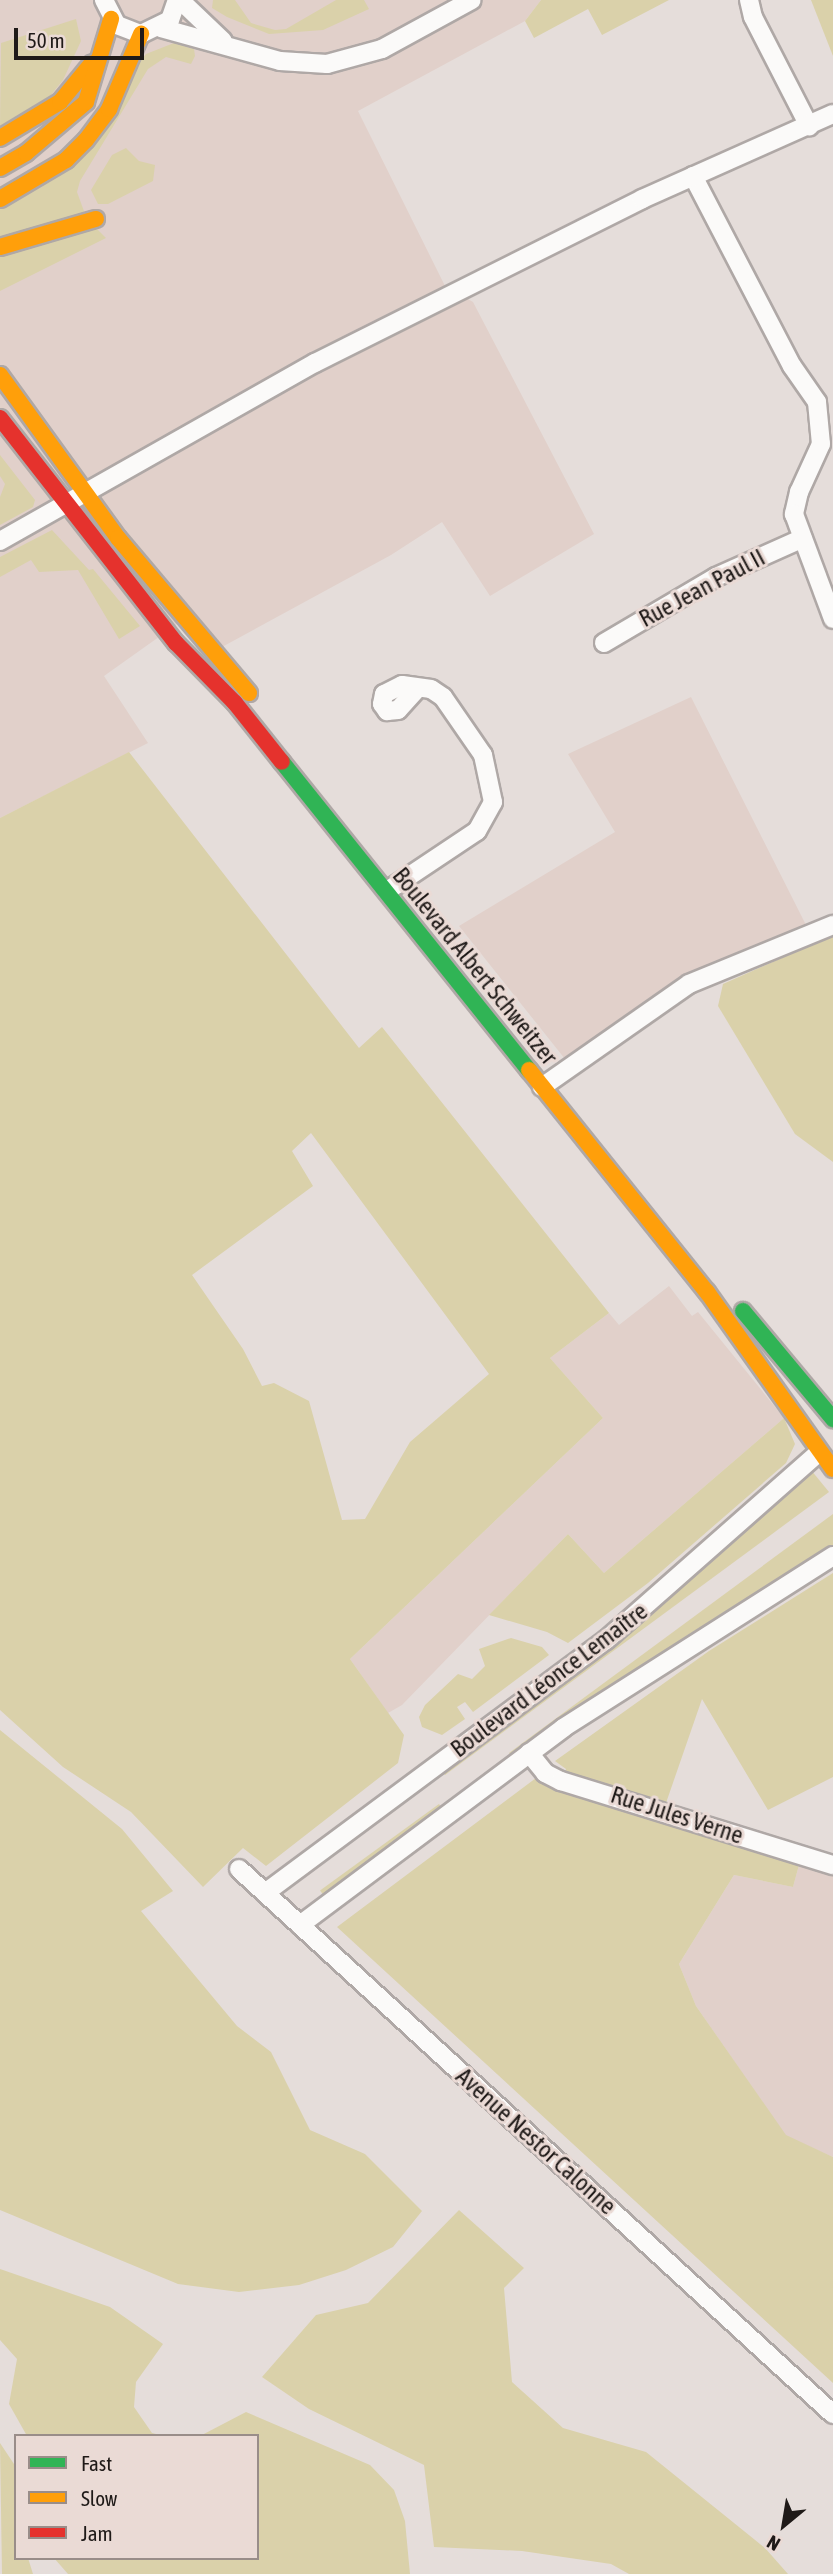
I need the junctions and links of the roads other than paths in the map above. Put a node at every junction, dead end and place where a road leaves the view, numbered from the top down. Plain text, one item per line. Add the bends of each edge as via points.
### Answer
1 (104, 0) edge
2 (179, 0) edge
3 (472, 0) edge
4 (749, 0) edge
5 (111, 19) junction
6 (161, 28) junction
7 (141, 34) junction
8 (225, 44) junction
9 (100, 53) junction
10 (119, 78) junction
11 (833, 114) edge
12 (809, 126) junction
13 (0, 138) edge
14 (26, 153) junction
15 (0, 168) edge
16 (693, 176) junction
17 (0, 199) edge
18 (96, 219) dead end
19 (0, 247) edge
20 (0, 375) edge
21 (0, 418) edge
22 (85, 491) junction
23 (65, 504) junction
24 (803, 538) junction
25 (0, 541) edge
26 (833, 619) edge
27 (604, 643) dead end
28 (416, 690) dead end
29 (393, 887) junction
30 (833, 925) edge
31 (550, 1081) junction
32 (833, 1419) edge
33 (830, 1450) edge
34 (833, 1469) edge
35 (833, 1556) edge
36 (529, 1753) junction
37 (833, 1865) edge
38 (239, 1869) dead end
39 (265, 1892) junction
40 (300, 1925) junction
41 (833, 2414) edge

1 - 5 street
2 - 6 street
2 - 8 street
3 - 8 street via 382,49 348,61 296,64
4 - 12 street via 753,17
5 - 7 street via 124,30
5 - 9 main road
6 - 7 street
6 - 8 street
7 - 10 main road
9 - 13 main road via 60,102
9 - 14 main road via 98,74 86,102
10 - 14 main road via 74,130 39,152
10 - 17 main road via 109,109 76,151 39,179
11 - 12 street
12 - 16 street
14 - 15 main road
16 - 22 street via 316,363
16 - 24 street via 792,366 817,402 821,444 795,503
18 - 19 main road
20 - 22 main road, Boulevard Albert Schweitzer
21 - 23 main road, Boulevard Albert Schweitzer
22 - 23 street
22 - 29 main road, Boulevard Albert Schweitzer
23 - 25 street
23 - 29 main road, Boulevard Albert Schweitzer via 176,643 236,703
24 - 26 street
24 - 27 street, Rue Jean Paul II via 716,577
28 - 29 street via 437,692 460,716 483,755 494,794 488,816 477,831
29 - 31 main road, Boulevard Albert Schweitzer
30 - 31 street via 689,984
31 - 32 main road, Boulevard Albert Schweitzer
31 - 33 main road, Boulevard Albert Schweitzer
33 - 34 main road, Boulevard Albert Schweitzer
33 - 39 street, Boulevard Léonce Lemaître via 606,1640
35 - 36 street, Boulevard Léonce Lemaître
36 - 37 street, Rue Jules Verne via 545,1773 561,1781
36 - 40 street, Boulevard Léonce Lemaître
38 - 39 street, Avenue Nestor Calonne
39 - 40 street, Avenue Nestor Calonne
40 - 41 street, Avenue Nestor Calonne

